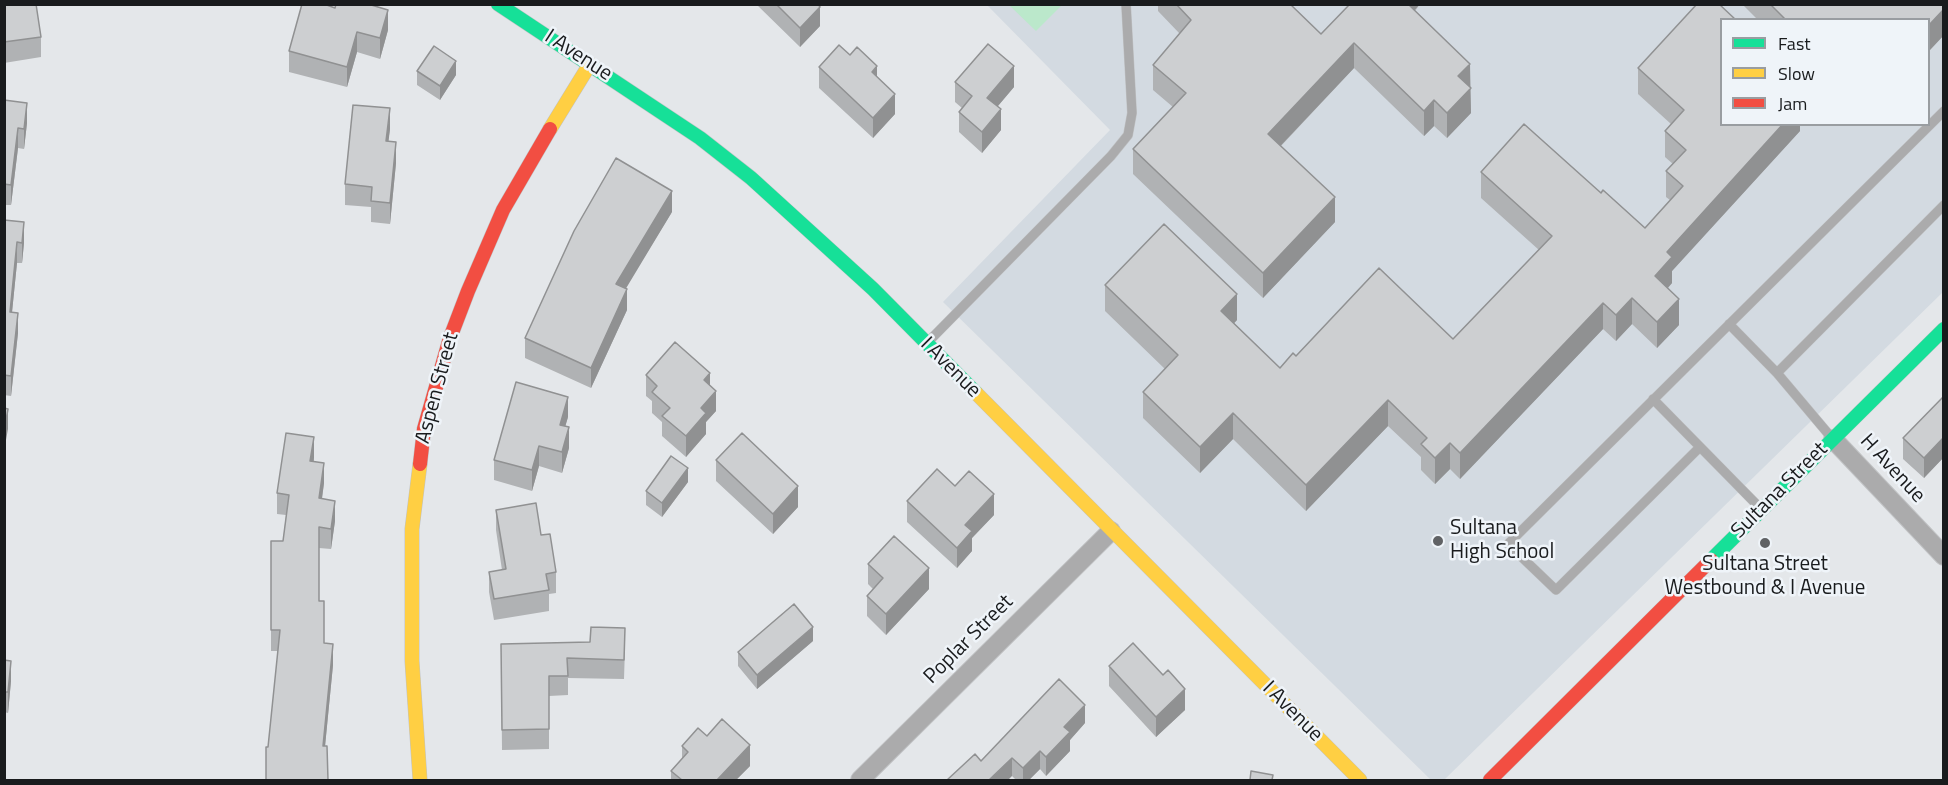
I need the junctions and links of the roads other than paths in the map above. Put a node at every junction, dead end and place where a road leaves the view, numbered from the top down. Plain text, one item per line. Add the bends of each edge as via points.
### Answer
1 (498, 4) edge
2 (1126, 4) edge
3 (590, 64) junction
4 (1944, 111) edge
5 (1930, 125) edge
6 (1929, 126) edge
7 (1944, 205) edge
8 (1730, 324) junction
9 (1944, 329) edge
10 (926, 344) junction
11 (1777, 372) junction
12 (1653, 399) junction
13 (1833, 439) junction
14 (1700, 447) junction
15 (1761, 509) junction
16 (1111, 531) junction
17 (1944, 556) edge
18 (420, 780) edge
19 (860, 780) edge
20 (1360, 780) edge
21 (1490, 780) edge

1 - 3 street, I Avenue
2 - 10 lane via 1132,113 1128,135
3 - 10 street, I Avenue via 700,138 751,178 873,289
3 - 18 street, Aspen Street via 503,210 450,338 424,429 412,530 412,661
4 - 5 lane
6 - 8 lane
7 - 11 lane
8 - 11 lane
8 - 12 lane
9 - 13 street, Sultana Street
10 - 16 street, I Avenue
11 - 13 lane
12 - 14 lane
12 - 14 lane via 1508,544 1556,590
13 - 15 street, Sultana Street
13 - 17 street, H Avenue
14 - 15 lane
15 - 21 street, Sultana Street
16 - 19 street, Poplar Street
16 - 20 street, I Avenue

